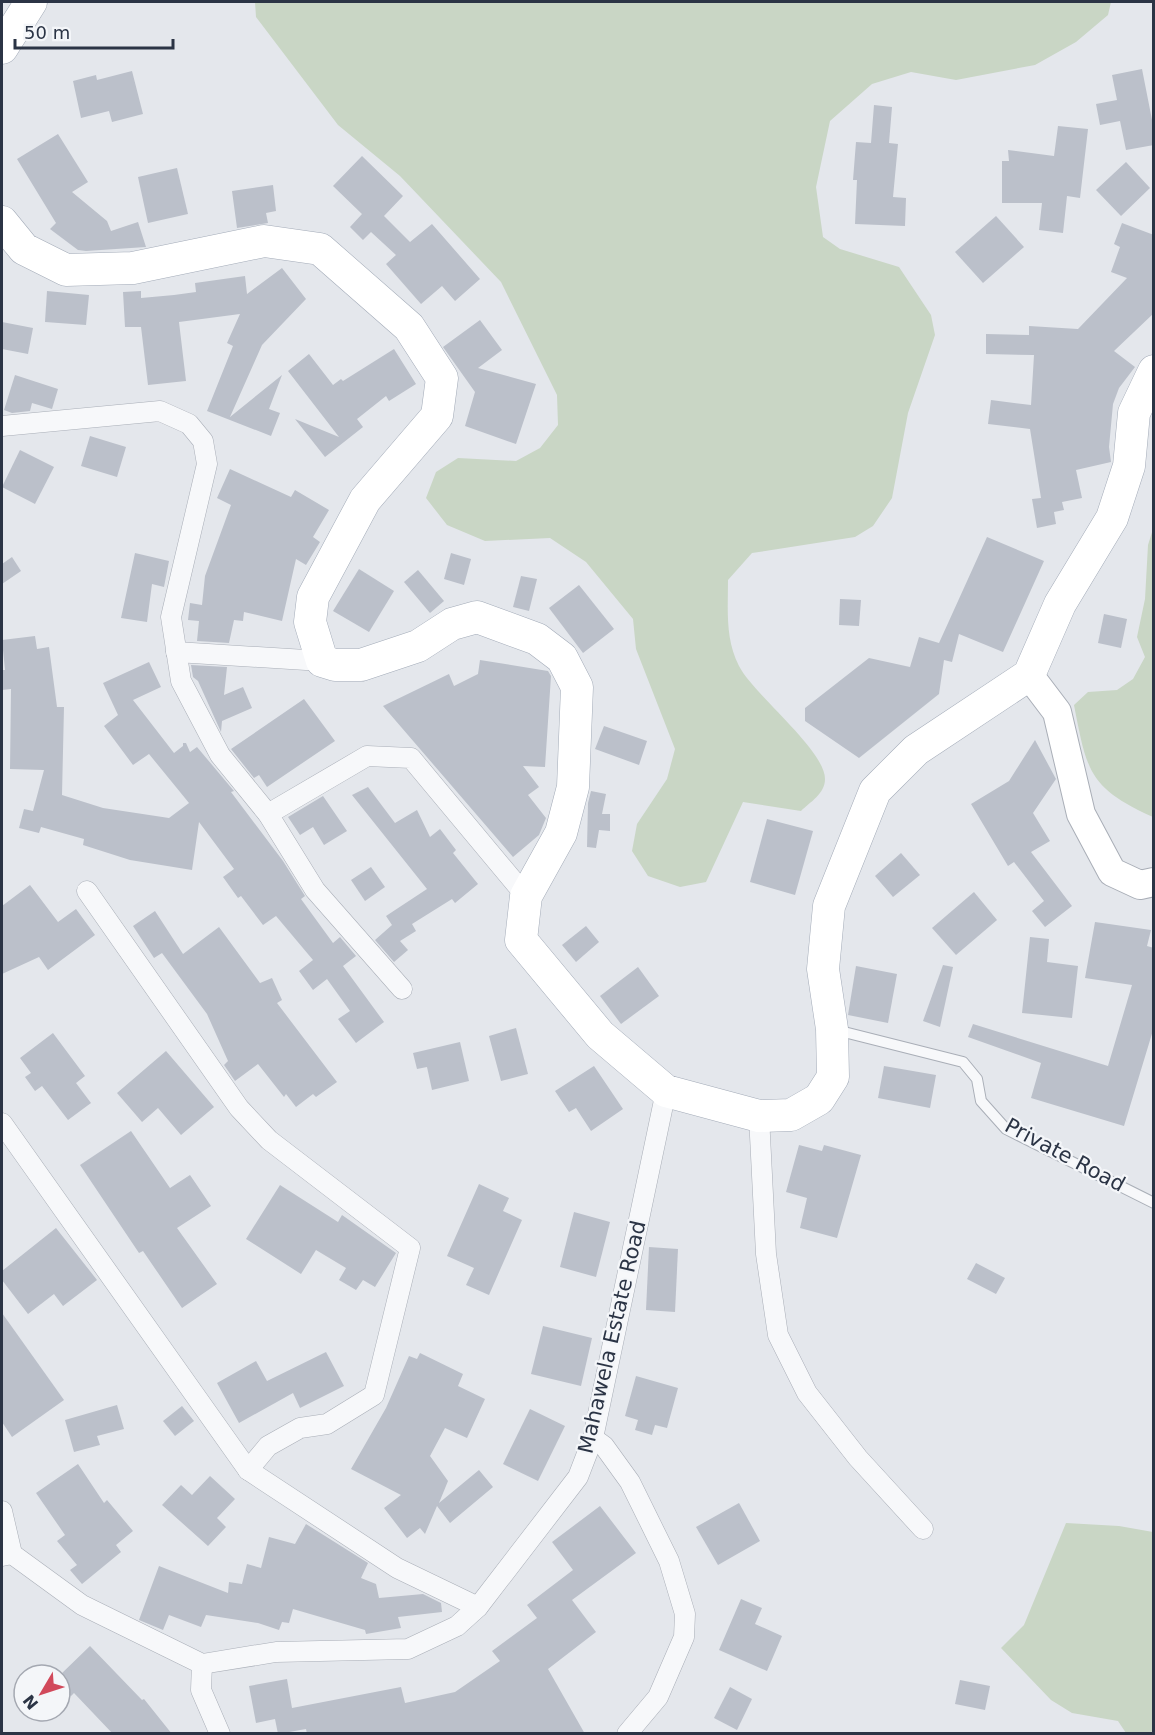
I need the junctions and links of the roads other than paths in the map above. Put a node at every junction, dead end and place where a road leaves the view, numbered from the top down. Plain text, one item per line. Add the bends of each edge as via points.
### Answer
1 (31, 2) edge
2 (2, 48) edge
3 (2, 222) edge
4 (1154, 371) edge
5 (2, 426) edge
6 (176, 652) junction
7 (322, 661) junction
8 (1029, 675) junction
9 (268, 814) junction
10 (1154, 882) edge
11 (87, 891) dead end
12 (526, 896) junction
13 (402, 989) dead end
14 (832, 1029) junction
15 (666, 1090) junction
16 (759, 1116) junction
17 (2, 1123) edge
18 (1154, 1203) edge
19 (593, 1438) junction
20 (248, 1470) junction
21 (2, 1511) edge
22 (923, 1529) dead end
23 (7, 1555) edge
24 (478, 1607) junction
25 (202, 1664) junction
26 (219, 1734) edge
27 (627, 1734) edge

1 - 2 main road
3 - 7 main road via 24,249 66,270 134,268 264,241 320,249 409,327 442,378 437,416 365,500 314,597 310,622
4 - 8 main road via 1134,413 1129,466 1112,518 1060,604
5 - 6 street via 160,411 189,424 203,441 207,464 171,617
6 - 7 street
6 - 9 street via 181,681 220,755
7 - 12 main road via 361,665 418,646 452,624 477,617 537,639 562,658 577,687 573,787 561,833
8 - 10 street via 1057,712 1081,814 1112,872 1140,885
8 - 14 main road via 916,750 875,791 829,906 823,969
9 - 12 street via 368,756 411,758
9 - 13 street via 315,890
11 - 20 street via 239,1108 269,1140 410,1248 374,1395 327,1424 300,1428 268,1446
12 - 15 main road via 521,940 600,1035
14 - 16 main road via 833,1077 819,1099 791,1114
14 - 18 lane, Private Road via 963,1062 977,1078 981,1101 1006,1129
15 - 16 main road
15 - 19 street, Mahawela Estate Road
16 - 22 street via 766,1254 778,1335 807,1393 858,1458
17 - 20 street
19 - 24 street, Mahawela Estate Road via 578,1477
19 - 27 street via 604,1446 630,1482 669,1561 685,1614 684,1637 658,1697
20 - 24 street via 397,1568
21 - 23 street
23 - 25 street via 82,1605
24 - 25 street, Mahawela Estate Road via 457,1626 408,1649 276,1652
25 - 26 street via 201,1690

